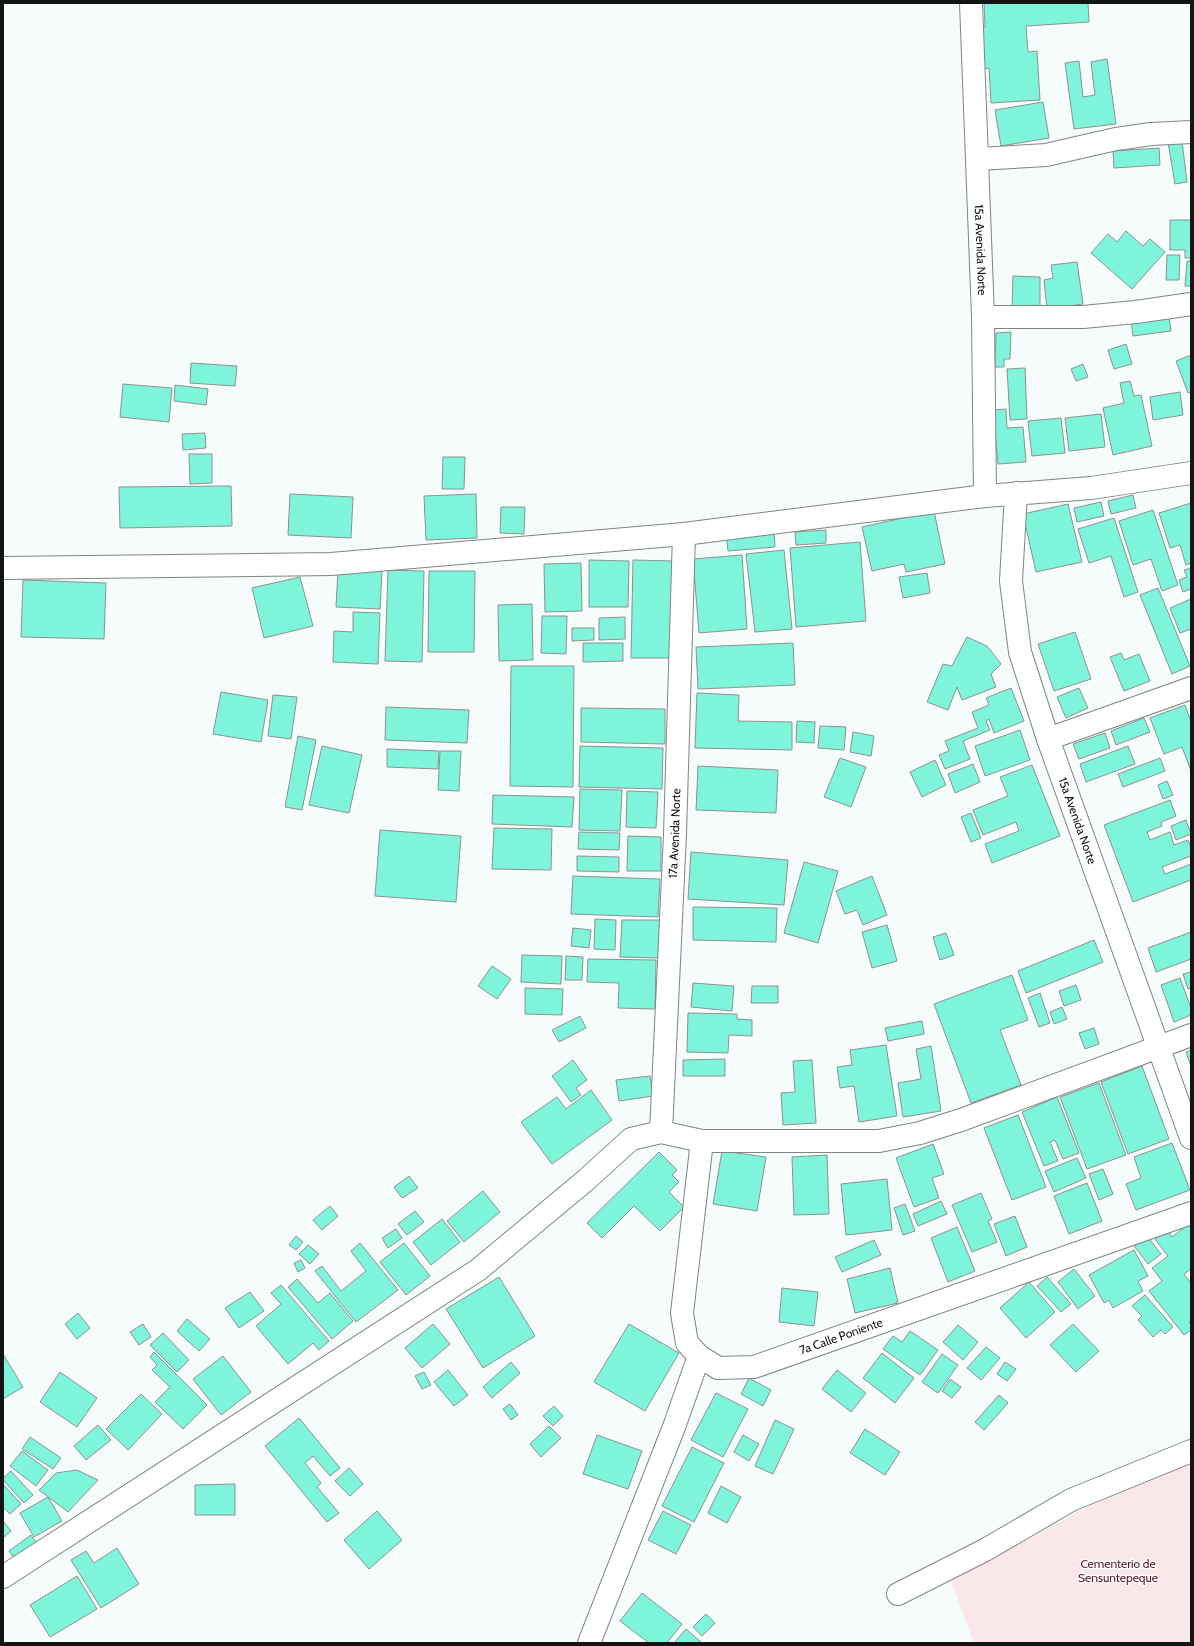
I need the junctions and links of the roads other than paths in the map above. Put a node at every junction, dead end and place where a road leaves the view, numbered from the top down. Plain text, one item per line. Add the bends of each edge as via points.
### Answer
1 (971, 3) edge
2 (1191, 132) edge
3 (978, 159) junction
4 (1191, 304) edge
5 (983, 317) junction
6 (1191, 473) edge
7 (1016, 493) junction
8 (985, 496) junction
9 (684, 534) junction
10 (3, 568) edge
11 (1191, 688) edge
12 (1048, 739) junction
13 (1191, 1035) edge
14 (1159, 1046) junction
15 (661, 1132) junction
16 (1191, 1138) edge
17 (702, 1141) junction
18 (1191, 1213) edge
19 (699, 1356) junction
20 (1191, 1451) edge
21 (3, 1577) edge
22 (898, 1594) dead end
23 (589, 1643) edge

1 - 3 street, 15a Avenida Norte
2 - 3 street via 1116,139 1046,155
3 - 5 street, 15a Avenida Norte
4 - 5 street via 1083,317
5 - 8 street, 15a Avenida Norte
6 - 7 street via 1091,488
7 - 8 street
7 - 12 street, 15a Avenida Norte via 1011,581 1015,621 1020,652
8 - 9 street
9 - 10 street via 331,564
9 - 15 street, 17a Avenida Norte via 676,834
11 - 12 street
12 - 14 street, 15a Avenida Norte
13 - 14 street
14 - 16 street, 15a Avenida Norte
14 - 17 street via 962,1120 920,1133 879,1141
15 - 17 street
15 - 21 street via 631,1139 478,1270
17 - 19 street, 7a Calle Poniente via 682,1312 687,1343
18 - 19 street, 7a Calle Poniente via 754,1367 718,1368
19 - 23 street via 674,1427
20 - 22 street via 1071,1500 985,1550

